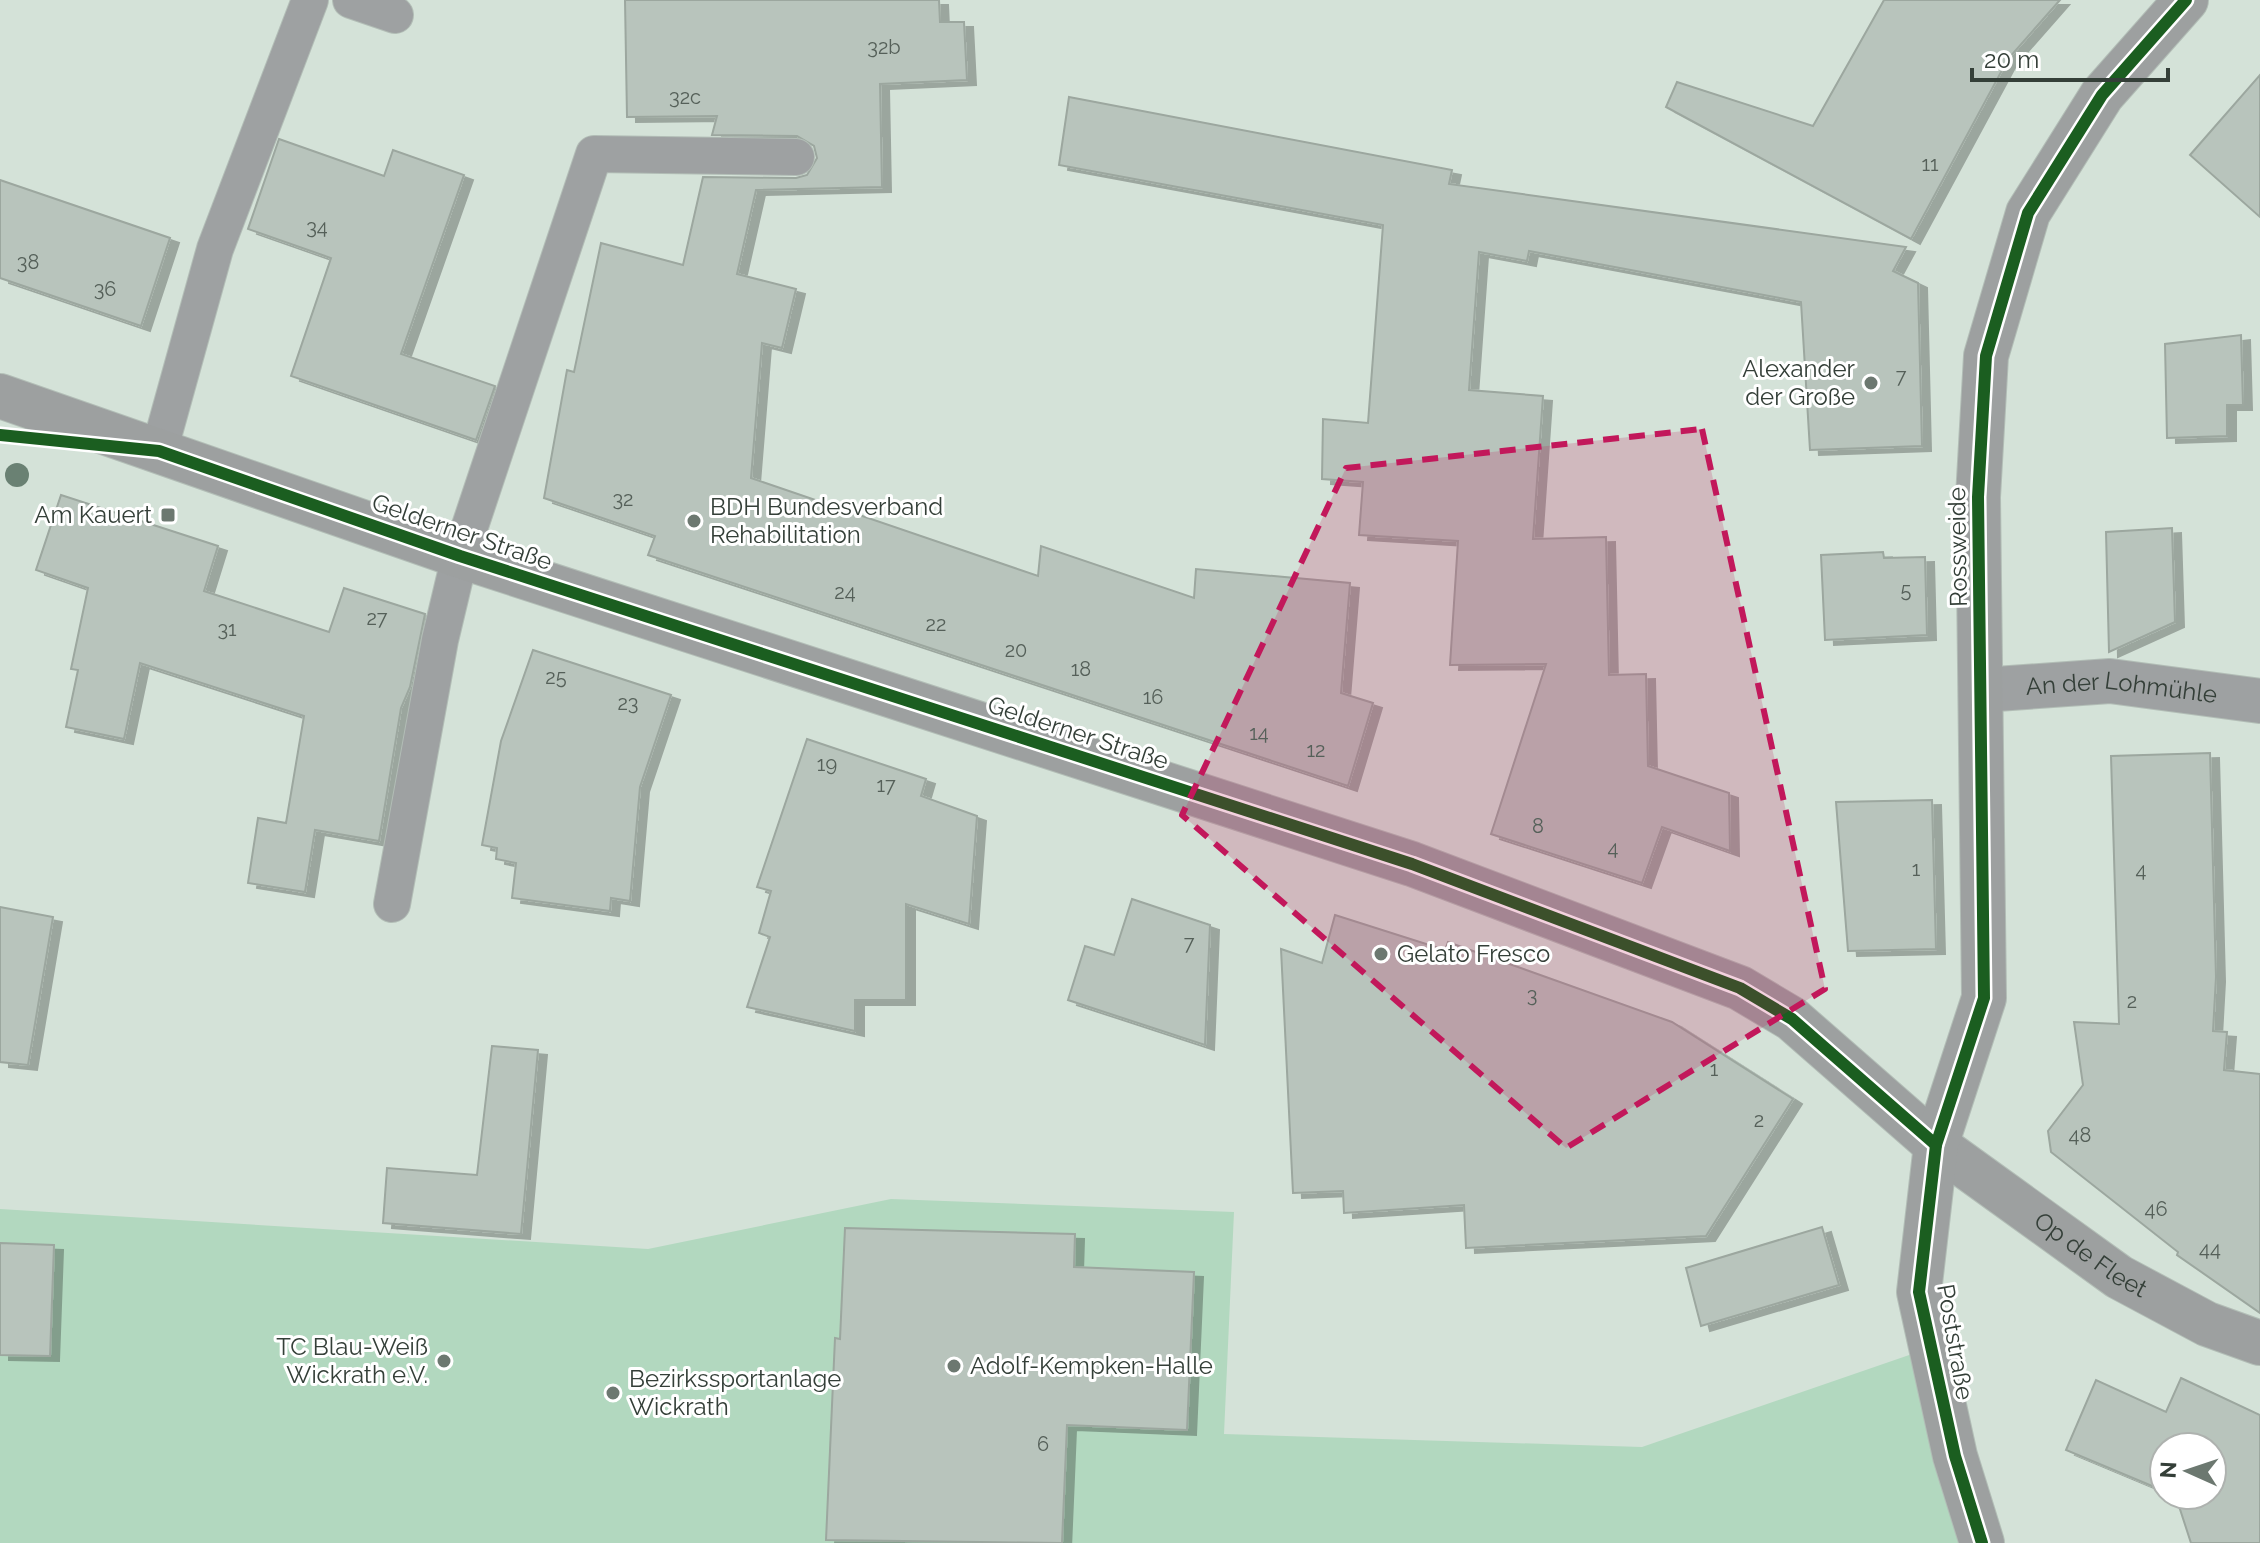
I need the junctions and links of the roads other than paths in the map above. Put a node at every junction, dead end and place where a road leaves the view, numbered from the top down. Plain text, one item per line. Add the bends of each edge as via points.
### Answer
1 (310, 0) edge
2 (351, 0) edge
3 (2186, 0) edge
4 (395, 15) dead end
5 (796, 157) dead end
6 (0, 396) edge
7 (159, 451) junction
8 (460, 556) junction
9 (1982, 690) junction
10 (2260, 701) edge
11 (392, 904) dead end
12 (1936, 1145) junction
13 (2260, 1343) edge
14 (1982, 1543) edge

1 - 7 lane via 215,249
2 - 4 lane
3 - 9 main road, Rossweide via 2102,95 2028,213 2007,282 1986,356 1978,497
5 - 8 lane via 594,154
6 - 7 main road, Gelderner Straße
7 - 8 main road, Gelderner Straße
8 - 11 lane
8 - 12 main road, Gelderner Straße via 1412,864 1740,988 1792,1019
9 - 10 street, An der Lohmühle via 2110,681
9 - 12 main road, Rossweide via 1984,998
12 - 13 main road, Op de Fleet via 2119,1277 2207,1324
12 - 14 main road, Poststraße via 1919,1292 1955,1456

